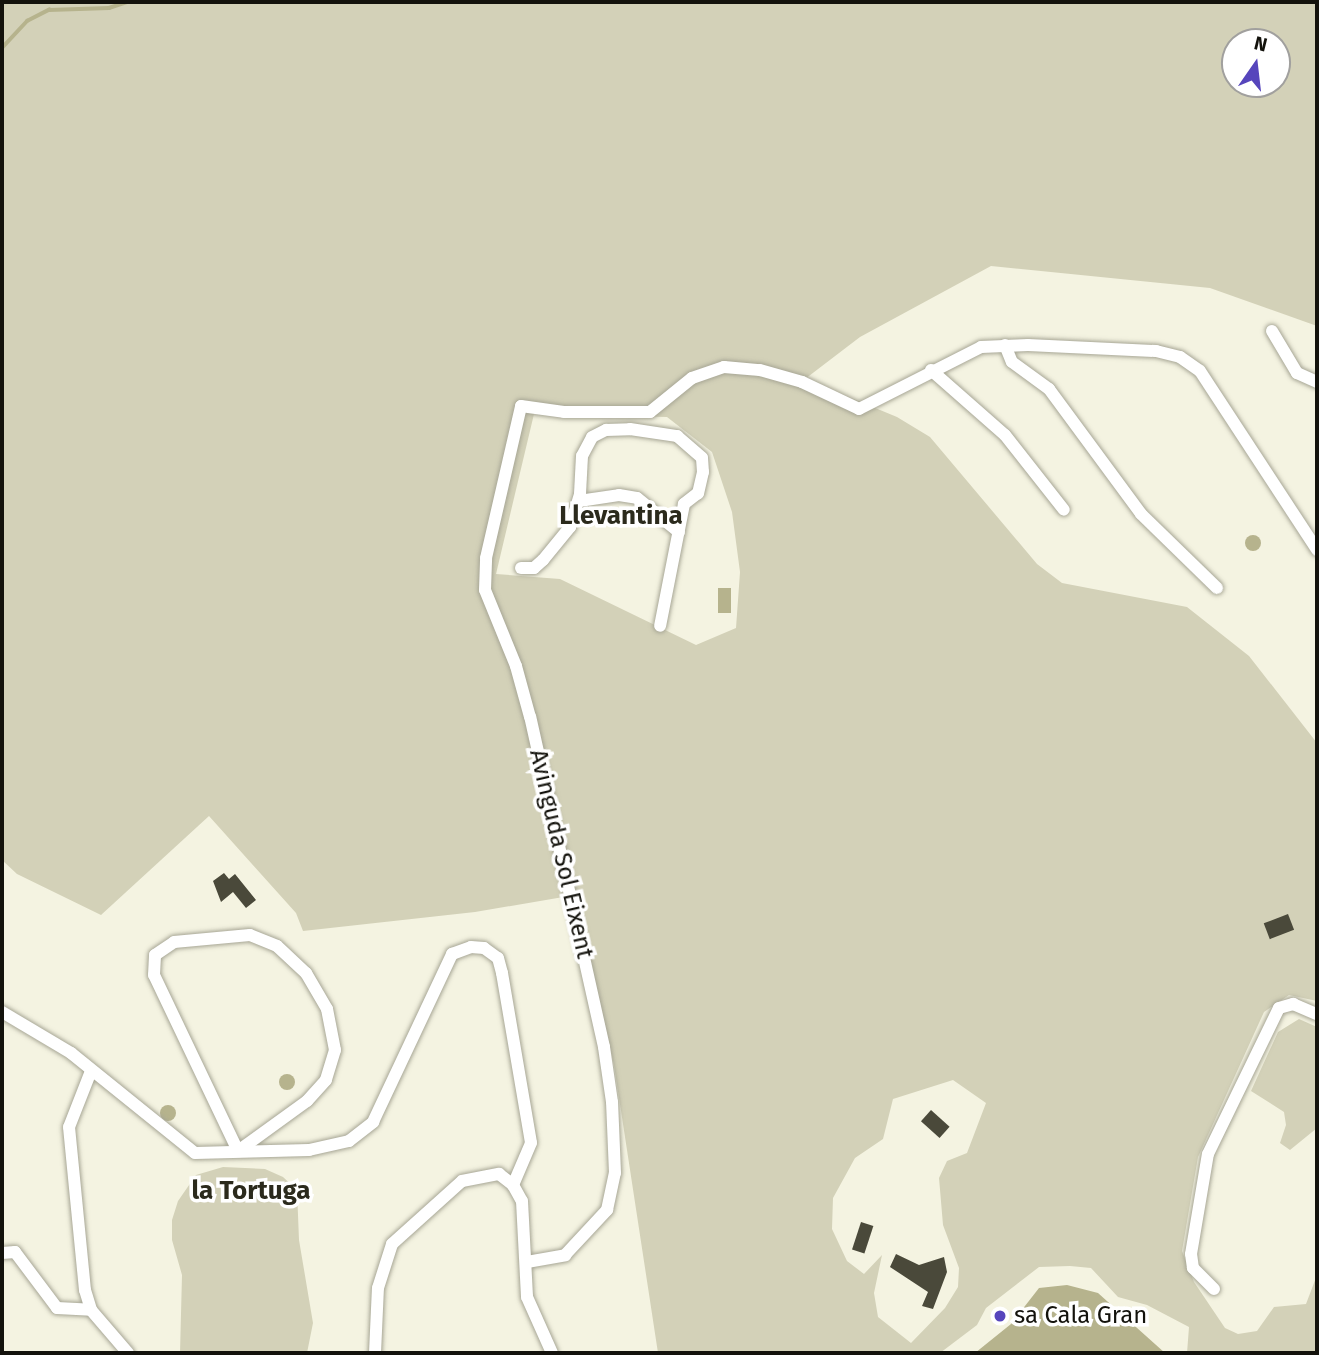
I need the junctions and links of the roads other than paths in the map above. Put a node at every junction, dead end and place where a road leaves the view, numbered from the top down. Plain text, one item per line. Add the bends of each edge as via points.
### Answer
1 (1272, 331) dead end
2 (1005, 345) junction
3 (931, 370) junction
4 (1317, 382) edge
5 (650, 412) junction
6 (651, 429) junction
7 (579, 501) junction
8 (1064, 510) dead end
9 (679, 532) junction
10 (1317, 550) edge
11 (521, 568) dead end
12 (1217, 588) dead end
13 (660, 626) dead end
14 (2, 1012) edge
15 (1317, 1014) edge
16 (91, 1071) junction
17 (239, 1150) junction
18 (513, 1185) junction
19 (2, 1253) edge
20 (527, 1262) junction
21 (1214, 1289) dead end
22 (91, 1310) junction
23 (128, 1353) edge
24 (374, 1353) edge
25 (552, 1353) edge

1 - 4 street via 1297,373
2 - 3 street via 981,347
2 - 10 street via 1156,351 1180,357 1200,371
2 - 12 street via 1012,362 1049,389 1141,514
3 - 5 street via 859,409 802,382 760,370 724,367 692,378
3 - 8 street via 1005,435
5 - 6 street
5 - 20 street, Avinguda Sol Eixent via 564,412 521,406 485,558 485,590 521,680 601,1034 612,1102 615,1173 607,1210 565,1255
6 - 7 street via 606,430 592,437 582,456
6 - 9 street via 684,440 702,458 698,492 684,504
7 - 9 street via 619,495 637,498
7 - 11 street via 559,544 534,568
9 - 13 street
14 - 16 street
15 - 21 street via 1293,1004 1279,1008 1208,1154 1191,1254 1193,1268
16 - 17 street via 195,1153
16 - 22 street via 69,1127 85,1290
17 - 17 street via 307,1101 326,1080 335,1050 327,1009 306,973 277,946 250,935 174,942 155,955 153,975
17 - 18 street via 309,1150 349,1141 373,1122 452,954 471,947 498,958 502,973 531,1143
18 - 20 street via 522,1201
18 - 24 street via 499,1174 462,1181 392,1244 378,1289
19 - 22 street via 15,1252 57,1308
20 - 25 street via 527,1297
22 - 23 street

